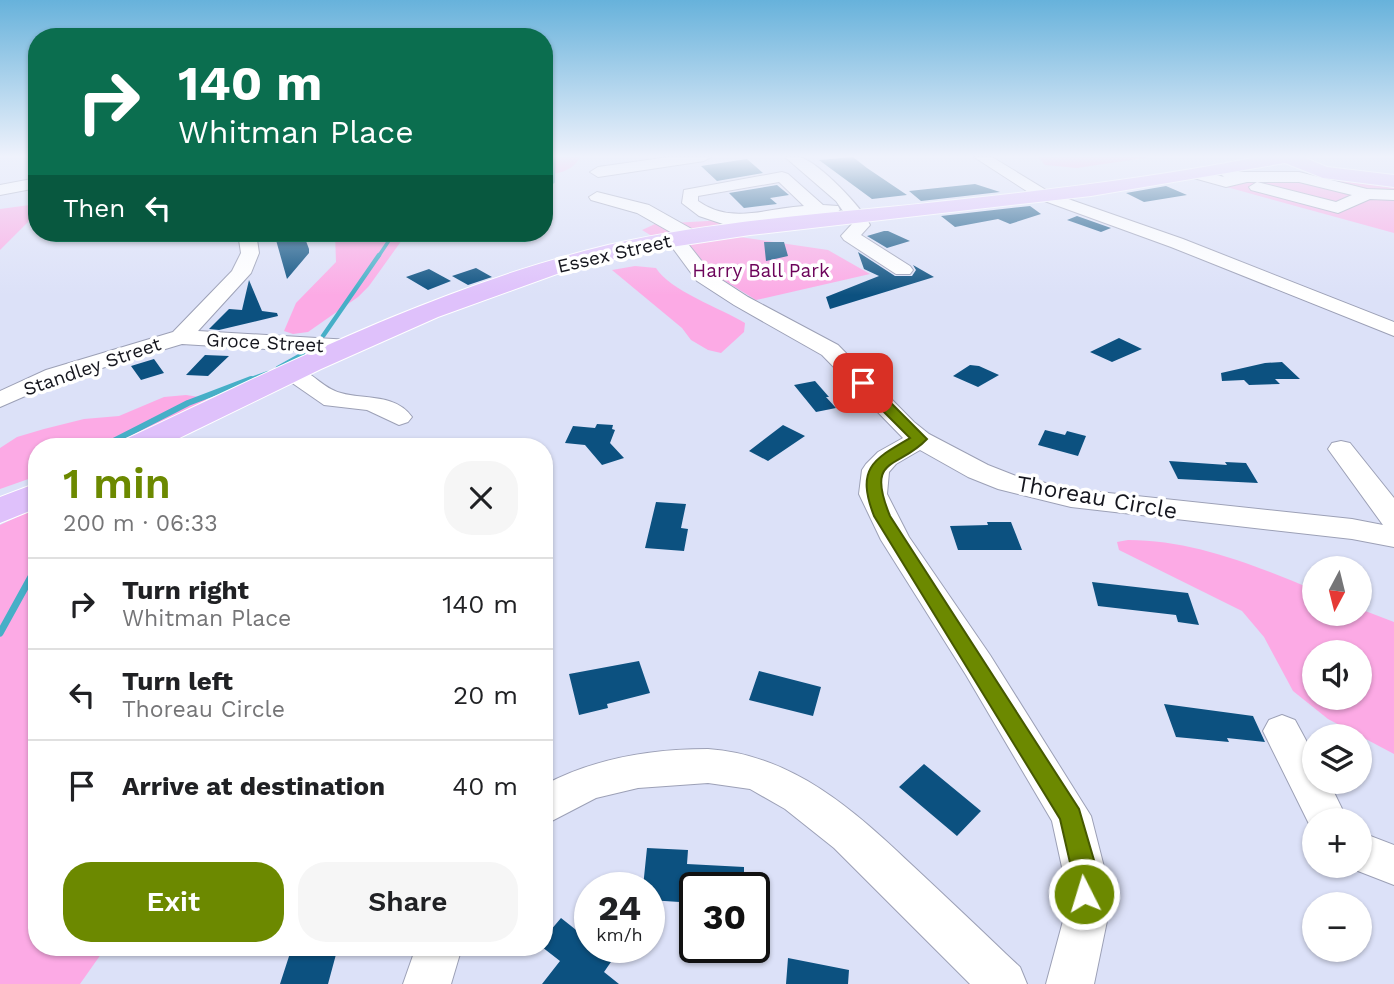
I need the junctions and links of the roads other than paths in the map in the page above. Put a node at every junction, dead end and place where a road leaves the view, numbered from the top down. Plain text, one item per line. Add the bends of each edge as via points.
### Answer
1 (620, 203) edge
2 (690, 203) edge
3 (810, 203) edge
4 (844, 203) edge
5 (969, 203) edge
6 (1054, 203) edge
7 (819, 211) junction
8 (856, 213) junction
9 (738, 225) junction
10 (683, 238) junction
11 (248, 242) edge
12 (903, 270) dead end
13 (1394, 330) edge
14 (181, 337) junction
15 (350, 347) junction
16 (293, 373) junction
17 (0, 400) edge
18 (399, 416) dead end
19 (155, 438) edge
20 (919, 439) junction
21 (1340, 449) dead end
22 (28, 498) edge
23 (0, 511) edge
24 (1394, 520) edge
25 (1394, 537) edge
26 (1282, 731) dead end
27 (553, 801) edge
28 (1321, 808) edge
29 (1372, 857) edge
30 (1394, 865) edge
31 (436, 956) edge
32 (427, 984) edge
33 (1003, 984) edge
34 (1070, 984) edge

1 - 10 street via 643,209
2 - 9 street
3 - 7 street
4 - 8 street
5 - 8 main road, Essex Street
6 - 13 street via 1177,243
7 - 8 street
7 - 9 street via 786,212
8 - 9 main road, Essex Street
8 - 12 street via 861,225 850,236
9 - 10 main road, Essex Street
10 - 15 main road, Essex Street via 600,255 495,285
10 - 20 street, Thoreau Circle via 692,265 720,289 830,350
11 - 14 street, Standley Street via 250,253 241,273
14 - 15 street, Groce Street
14 - 17 street, Standley Street via 54,375
15 - 16 main road, Essex Street
16 - 18 street via 333,400 372,403
16 - 19 main road, Essex Street
20 - 25 street, Thoreau Circle via 1008,483 1071,498
20 - 34 street via 876,470 873,494 895,540 1071,816 1083,867 1085,921
21 - 24 street
22 - 23 main road
26 - 28 street
27 - 33 street via 617,772 723,767 761,776 795,794 851,836
29 - 30 street
31 - 32 street

